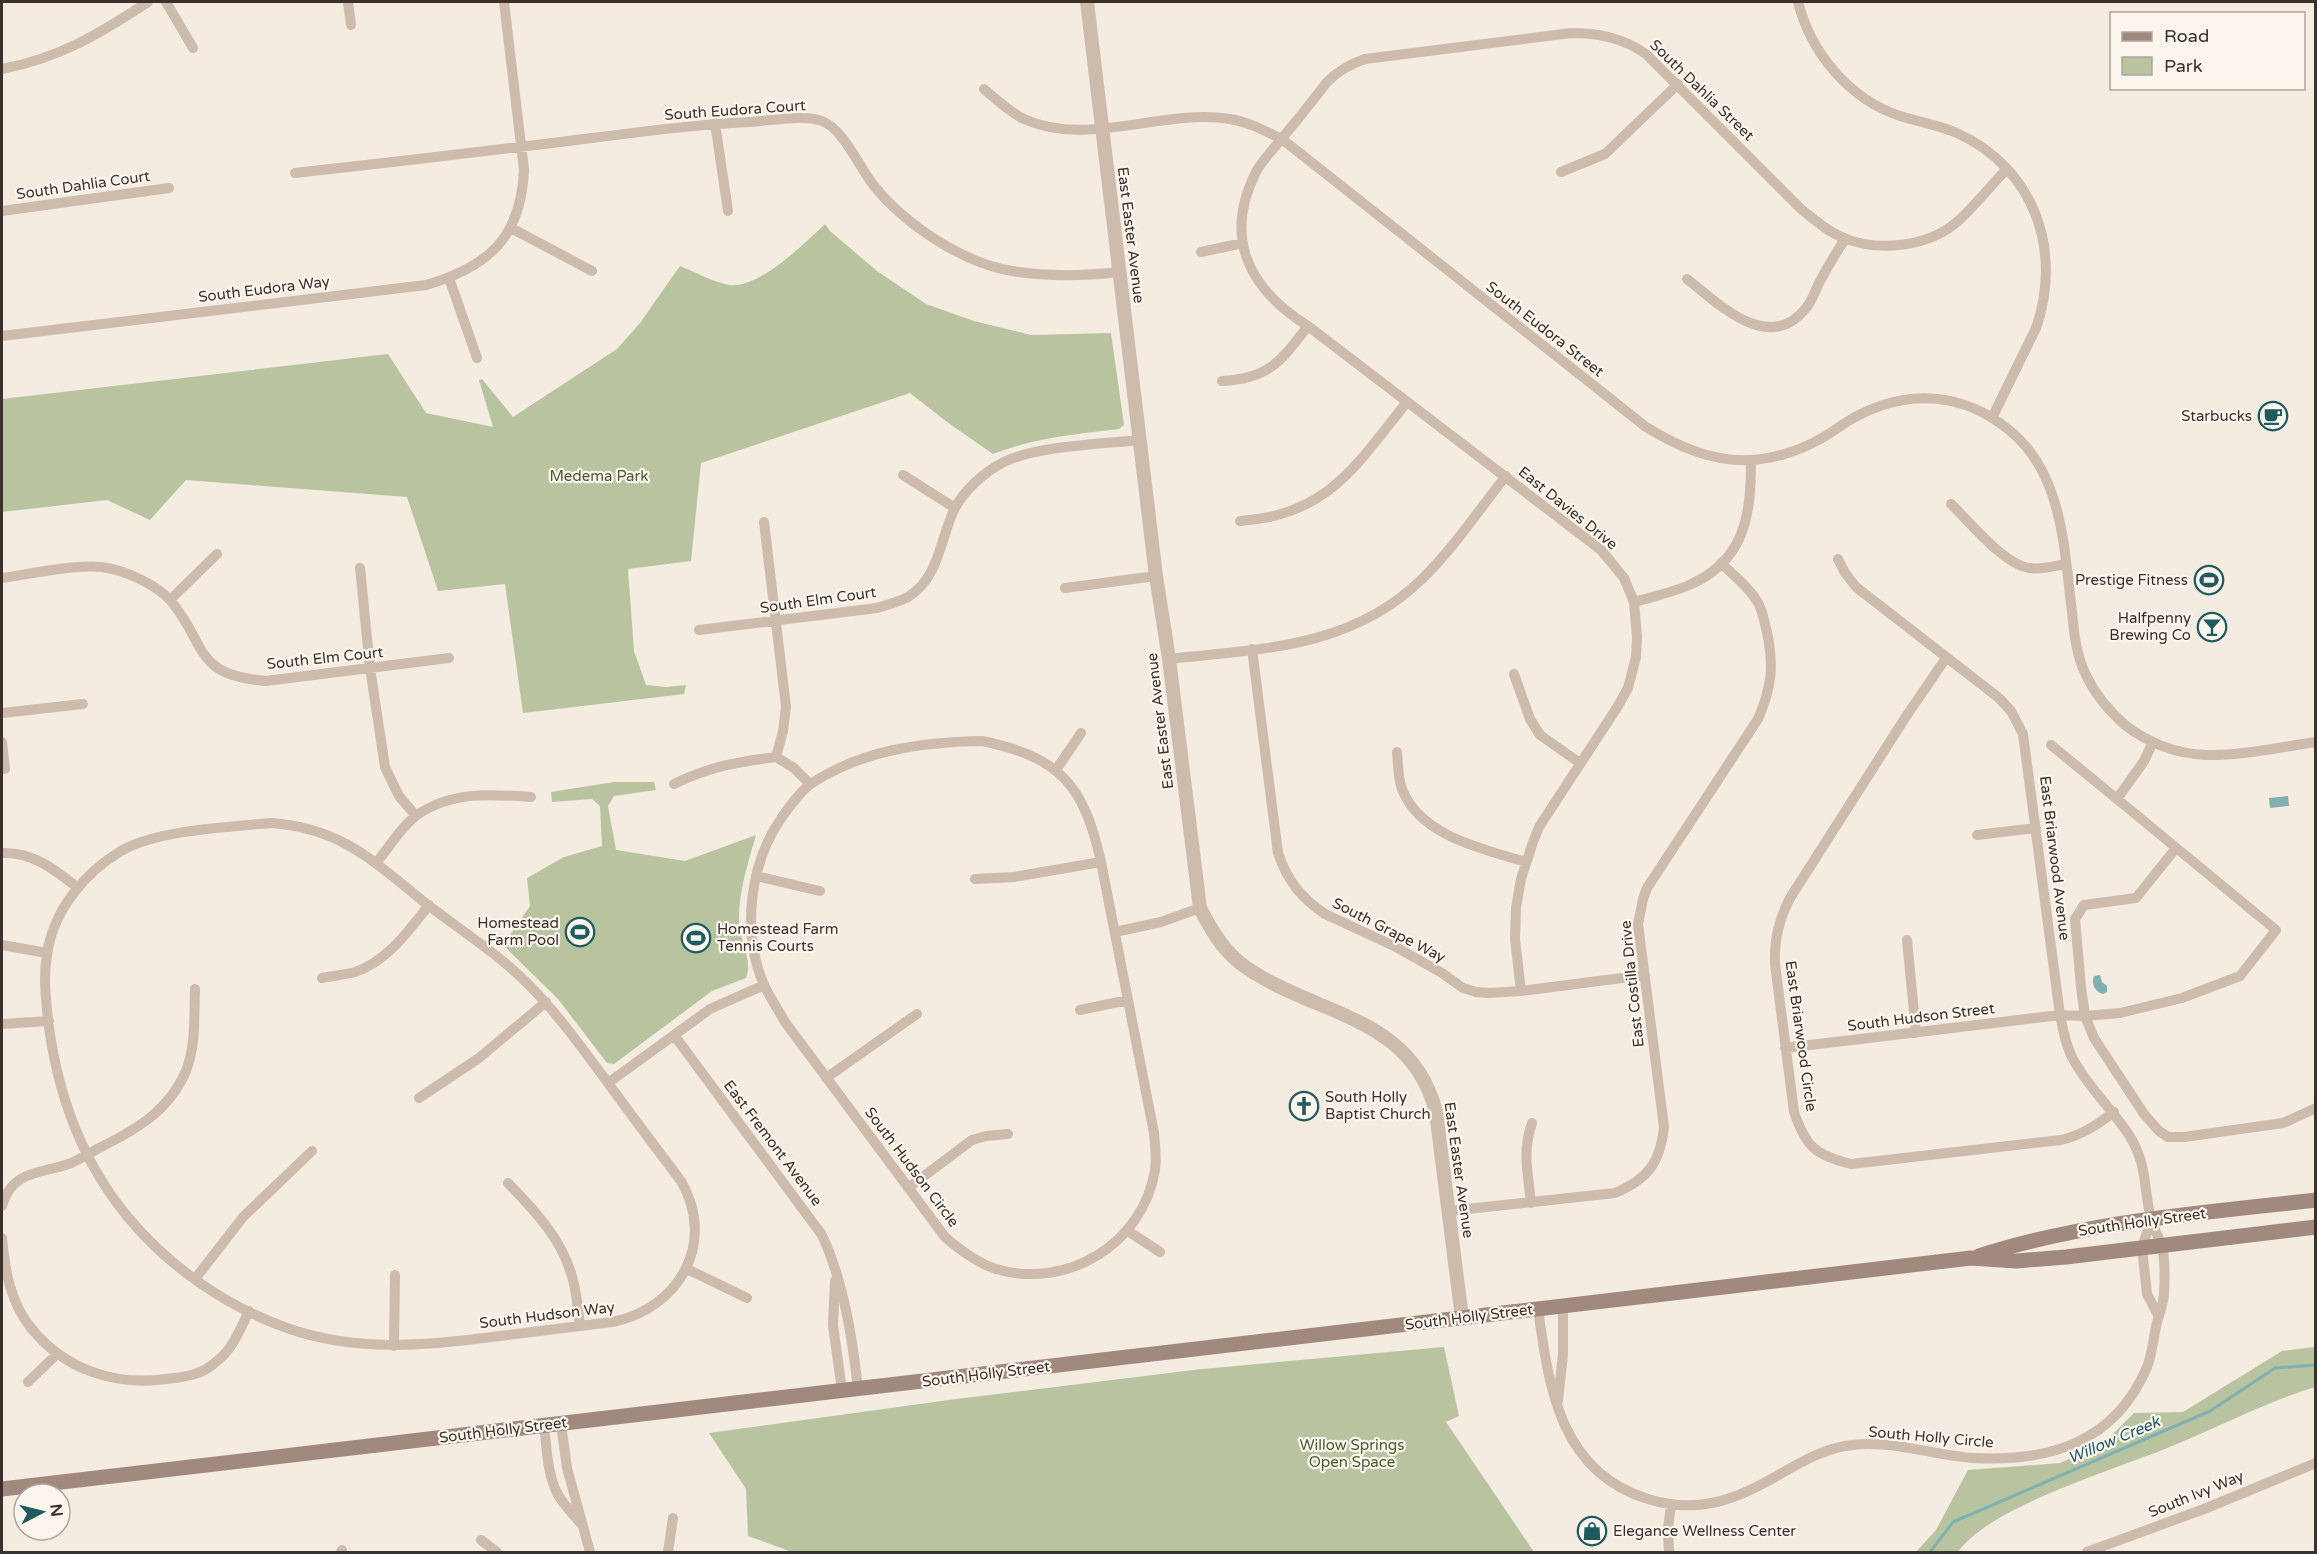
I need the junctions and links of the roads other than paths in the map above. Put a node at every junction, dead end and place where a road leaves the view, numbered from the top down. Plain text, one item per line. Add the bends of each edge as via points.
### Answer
1 (148, 2) edge
2 (166, 2) edge
3 (348, 2) edge
4 (504, 2) edge
5 (1087, 2) edge
6 (1798, 2) edge
7 (351, 25) dead end
8 (193, 48) dead end
9 (2, 69) edge
10 (1678, 84) junction
11 (984, 89) dead end
12 (716, 123) junction
13 (1100, 128) junction
14 (1281, 139) junction
15 (522, 147) junction
16 (2007, 169) junction
17 (1561, 172) dead end
18 (295, 173) dead end
19 (169, 188) dead end
20 (2, 211) edge
21 (728, 211) dead end
22 (511, 228) junction
23 (1845, 238) junction
24 (1243, 243) junction
25 (1201, 252) dead end
26 (592, 271) dead end
27 (1120, 272) junction
28 (449, 278) junction
29 (1687, 279) dead end
30 (1308, 326) junction
31 (2, 336) edge
32 (477, 358) dead end
33 (1222, 381) dead end
34 (1407, 402) junction
35 (1992, 417) junction
36 (1140, 440) junction
37 (1751, 460) junction
38 (903, 475) dead end
39 (1506, 476) junction
40 (1951, 504) dead end
41 (955, 508) junction
42 (1240, 520) dead end
43 (764, 522) dead end
44 (217, 554) dead end
45 (1838, 559) dead end
46 (1721, 563) junction
47 (2066, 564) junction
48 (360, 568) dead end
49 (1156, 576) junction
50 (2, 578) edge
51 (1065, 588) dead end
52 (170, 600) junction
53 (1634, 602) junction
54 (775, 622) junction
55 (699, 630) dead end
56 (1252, 650) junction
57 (449, 658) dead end
58 (1946, 658) junction
59 (1169, 659) junction
60 (370, 669) junction
61 (1514, 674) dead end
62 (82, 704) dead end
63 (2, 713) edge
64 (1081, 732) dead end
65 (2, 742) edge
66 (2153, 742) junction
67 (2316, 742) edge
68 (2051, 745) dead end
69 (1397, 752) dead end
70 (776, 757) junction
71 (1580, 763) junction
72 (5, 770) dead end
73 (1056, 770) junction
74 (674, 784) dead end
75 (810, 784) junction
76 (531, 797) dead end
77 (2117, 799) junction
78 (416, 816) junction
79 (2036, 828) junction
80 (1977, 835) dead end
81 (2176, 848) junction
82 (2, 853) edge
83 (1101, 861) junction
84 (377, 862) junction
85 (1526, 862) junction
86 (756, 876) junction
87 (975, 879) dead end
88 (78, 888) junction
89 (820, 891) dead end
90 (429, 905) junction
91 (1200, 908) junction
92 (1115, 932) junction
93 (1907, 940) dead end
94 (2, 945) edge
95 (47, 953) junction
96 (1645, 975) junction
97 (322, 978) dead end
98 (764, 985) junction
99 (195, 989) dead end
100 (1521, 991) junction
101 (1128, 1000) junction
102 (546, 1002) junction
103 (1080, 1010) dead end
104 (917, 1014) dead end
105 (2060, 1015) junction
106 (2085, 1016) junction
107 (49, 1021) junction
108 (2, 1024) edge
109 (1916, 1033) junction
110 (674, 1035) junction
111 (1785, 1048) junction
112 (826, 1078) junction
113 (608, 1083) junction
114 (419, 1098) dead end
115 (2316, 1108) edge
116 (2114, 1112) junction
117 (1533, 1123) dead end
118 (1008, 1134) dead end
119 (312, 1151) dead end
120 (86, 1155) junction
121 (508, 1183) dead end
122 (908, 1188) junction
123 (2316, 1200) edge
124 (1531, 1203) junction
125 (2, 1206) edge
126 (1449, 1211) junction
127 (2151, 1219) junction
128 (2316, 1227) edge
129 (1128, 1231) junction
130 (2, 1238) edge
131 (2162, 1246) junction
132 (2142, 1248) junction
133 (1160, 1252) dead end
134 (1971, 1258) junction
135 (687, 1269) junction
136 (836, 1274) junction
137 (395, 1275) dead end
138 (195, 1279) junction
139 (747, 1298) dead end
140 (1563, 1306) junction
141 (1538, 1309) junction
142 (249, 1311) junction
143 (2158, 1315) junction
144 (1462, 1318) junction
145 (580, 1326) junction
146 (394, 1346) junction
147 (57, 1354) junction
148 (28, 1382) dead end
149 (858, 1389) junction
150 (842, 1391) junction
151 (1557, 1404) junction
152 (561, 1424) junction
153 (544, 1426) junction
154 (2316, 1463) edge
155 (2, 1489) edge
156 (1671, 1505) junction
157 (673, 1518) dead end
158 (582, 1525) junction
159 (481, 1540) dead end
160 (496, 1552) edge
161 (590, 1552) edge
162 (668, 1552) edge
163 (1669, 1552) edge
164 (2087, 1552) edge

1 - 9 street via 80,44
2 - 8 street
3 - 7 street
4 - 15 street, South Eudora Way
5 - 13 street, East Easter Avenue
6 - 16 street via 1821,55 1851,88 1899,115 1975,143
10 - 14 street, South Dahlia Street via 1639,48 1591,33 1365,59 1334,74
10 - 17 street via 1605,154
10 - 23 street, South Dahlia Street via 1802,210 1827,230
11 - 13 street via 1008,110 1033,123 1068,130
12 - 15 street, South Eudora Court
12 - 21 street
12 - 27 street, South Eudora Court via 812,118 822,121 840,135 875,188 903,215 971,258 1010,271 1047,275
13 - 14 street, South Eudora Street via 1212,117 1246,122
13 - 27 street, East Easter Avenue
14 - 24 street, East Davies Drive via 1257,170 1248,192
14 - 37 street, South Eudora Street via 1646,427 1702,454
15 - 18 street, South Eudora Court
15 - 22 street, South Eudora Way via 523,194
16 - 23 street, South Dahlia Street via 1957,221 1921,241 1891,246
16 - 35 street via 2032,205 2041,227 2047,281 2036,328
19 - 20 street, South Dahlia Court
22 - 26 street
22 - 28 street, South Eudora Way via 485,259
23 - 29 street via 1806,308 1782,325 1762,327 1741,320
24 - 25 street
24 - 30 street, East Davies Drive via 1248,262 1264,291
27 - 36 street, East Easter Avenue
28 - 31 street, South Eudora Way via 426,285
28 - 32 street
30 - 33 street via 1274,366 1242,380
30 - 34 street, East Davies Drive
34 - 39 street, East Davies Drive
34 - 42 street via 1350,472 1329,491 1279,516
35 - 37 street, South Eudora Street via 1952,400 1897,401 1858,416 1796,450
35 - 47 street, South Eudora Street via 2022,442 2041,468 2055,503
36 - 41 street, South Elm Court via 1019,456 982,476
36 - 49 street, East Easter Avenue
37 - 46 street via 1749,514 1732,552
38 - 41 street
39 - 53 street, East Davies Drive via 1601,550 1624,578
39 - 56 street via 1438,562 1389,606 1329,636
40 - 47 street via 2013,562 2038,569
41 - 54 street, South Elm Court via 932,572 908,596 877,608
43 - 54 street
44 - 52 street
45 - 58 street, East Briarwood Avenue via 1856,587
46 - 53 street via 1711,574 1685,587
46 - 96 street, East Costilla Drive via 1750,590 1762,613 1772,657 1770,688 1758,719 1647,888 1638,924
47 - 66 street, South Eudora Street via 2075,641 2086,675 2116,718
48 - 60 street
49 - 51 street
49 - 59 street, East Easter Avenue
50 - 52 street, South Elm Court via 101,567 131,576
52 - 60 street, South Elm Court via 203,655 234,676 266,681
53 - 71 street, East Davies Drive via 1636,657 1628,688
54 - 55 street, South Elm Court
54 - 70 street via 786,707
56 - 59 street
56 - 100 street, South Grape Way via 1278,852 1296,889 1325,914 1416,957 1463,988 1489,993
57 - 60 street, South Elm Court
58 - 79 street, East Briarwood Avenue via 1999,699 2018,723 2025,742
58 - 111 street, East Briarwood Circle via 1781,915 1774,944
59 - 91 street, East Easter Avenue
60 - 78 street via 385,767 399,796
61 - 71 street via 1540,735
62 - 63 street
64 - 73 street
65 - 72 street
66 - 67 street, South Eudora Street via 2205,755
66 - 77 street
68 - 77 street
69 - 85 street via 1402,790 1427,823 1482,849
70 - 74 street via 702,770
70 - 75 street
71 - 85 street, East Davies Drive via 1539,827
73 - 75 street, South Hudson Circle via 1012,747 973,741 877,753
73 - 83 street, South Hudson Circle via 1080,797 1095,831
75 - 86 street, South Hudson Circle via 771,834
76 - 78 street via 466,795
77 - 81 street
78 - 84 street
79 - 80 street
79 - 105 street, East Briarwood Avenue
81 - 106 street via 2136,898 2084,905 2075,919
81 - 106 street, South Hudson Street via 2276,930 2240,975 2182,998 2120,1013
82 - 88 street via 35,858
83 - 87 street via 1014,877
83 - 92 street, South Hudson Circle
84 - 88 street, South Hudson Way via 321,832 259,824 139,843 97,868
84 - 90 street, South Hudson Way
85 - 100 street, East Davies Drive via 1516,908
86 - 89 street
86 - 98 street, South Hudson Circle via 750,925
88 - 95 street, South Hudson Way via 65,905
90 - 97 street via 383,956 355,972
90 - 102 street, South Hudson Way via 497,957
91 - 92 street
91 - 126 street, East Easter Avenue via 1210,927 1239,962 1272,982 1370,1027 1399,1046 1414,1062 1436,1112
92 - 101 street, South Hudson Circle
93 - 109 street
94 - 95 street
95 - 107 street, South Hudson Way
96 - 100 street, South Grape Way
96 - 124 street, East Costilla Drive via 1664,1127 1653,1166 1645,1177 1615,1193
98 - 110 street via 716,1006
98 - 112 street, South Hudson Circle via 785,1022
99 - 120 street via 193,1038 178,1087 161,1110 144,1124
101 - 103 street
101 - 129 street, South Hudson Circle via 1156,1158 1151,1187
102 - 113 street, South Hudson Way
102 - 114 street via 479,1058
104 - 112 street
105 - 106 street, South Hudson Street
105 - 109 street, South Hudson Street
105 - 116 street, East Briarwood Avenue via 2072,1058
106 - 115 street via 2094,1038 2144,1114 2168,1137 2283,1123
107 - 108 street
107 - 120 street, South Hudson Way via 62,1090
109 - 111 street, South Hudson Street
110 - 113 street
110 - 136 street, East Fremont Avenue via 813,1220
111 - 116 street, East Briarwood Circle via 1794,1112 1806,1142 1831,1159 1851,1164 2061,1140 2090,1130
112 - 122 street, South Hudson Circle
113 - 135 street, South Hudson Way via 685,1189 694,1225
116 - 127 street, East Briarwood Avenue via 2138,1149
117 - 124 street via 1525,1151
118 - 122 street via 972,1140
119 - 138 street via 243,1217
120 - 125 street via 25,1176 7,1192
120 - 138 street, South Hudson Way via 128,1217 161,1252
121 - 145 street via 539,1216 562,1250 574,1281
122 - 129 street, South Hudson Circle via 957,1248 980,1263 1019,1274 1054,1273 1083,1264 1113,1246
123 - 127 main road, South Holly Street
124 - 126 street, East Costilla Drive
126 - 144 street, East Easter Avenue
127 - 131 street, South Holly Circle
127 - 132 street
127 - 134 main road, South Holly Street via 2044,1237
128 - 131 main road, South Holly Street
129 - 133 street
130 - 147 street via 7,1276 16,1302 31,1328
131 - 132 main road, South Holly Street
131 - 143 street, South Holly Circle via 2164,1296
132 - 134 main road, South Holly Street via 2016,1261
132 - 143 street via 2147,1294
134 - 140 main road, South Holly Street
135 - 139 street
135 - 145 street, South Hudson Way via 667,1296 644,1312
136 - 149 street, East Fremont Avenue via 849,1319
136 - 150 street, East Fremont Avenue via 833,1326
137 - 146 street
138 - 142 street, South Hudson Way
140 - 141 main road, South Holly Street
140 - 151 street, South Holly Circle
141 - 144 main road, South Holly Street
141 - 151 street, South Holly Circle
142 - 146 street, South Hudson Way via 308,1335
142 - 147 street via 229,1349 218,1361 192,1376 119,1380 84,1369
143 - 156 street, South Holly Circle via 2148,1364 2138,1385 2105,1425 2070,1447 2000,1458 1971,1458 1891,1445 1845,1446 1821,1453 1738,1496 1696,1506
144 - 149 main road, South Holly Street
145 - 146 street, South Hudson Way
147 - 148 street
149 - 150 main road, South Holly Street
150 - 152 main road, South Holly Street
151 - 156 street, South Holly Circle via 1570,1439 1589,1465 1631,1494
152 - 153 main road, South Holly Street
152 - 158 street via 567,1468
153 - 155 main road, South Holly Street
153 - 158 street via 553,1483
154 - 164 street, South Ivy Way
156 - 163 street
157 - 162 street
158 - 161 street
159 - 160 street

